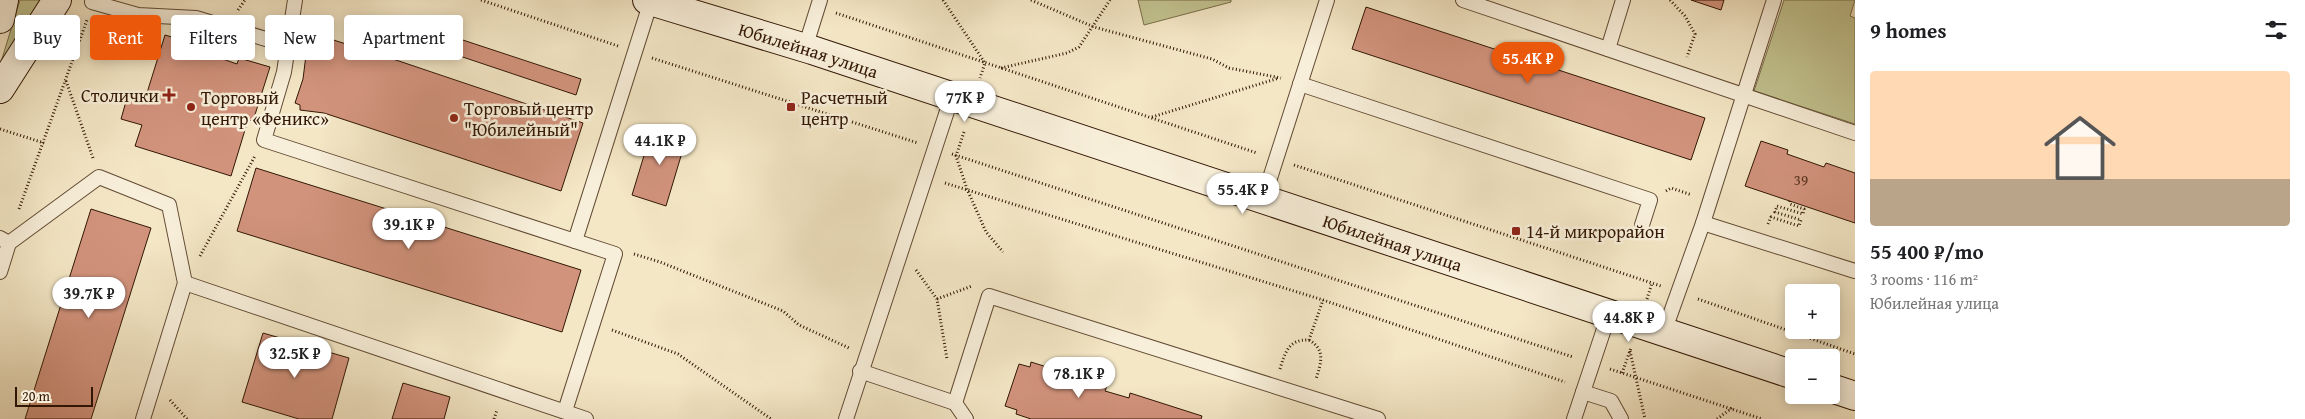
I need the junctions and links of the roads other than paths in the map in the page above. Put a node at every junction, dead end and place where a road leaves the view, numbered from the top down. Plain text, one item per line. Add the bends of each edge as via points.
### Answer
1 (4, 0) edge
2 (57, 0) edge
3 (295, 0) edge
4 (1327, 0) edge
5 (1464, 0) edge
6 (1623, 0) edge
7 (1774, 0) edge
8 (649, 1) edge
9 (92, 2) road end
10 (819, 4) edge
11 (293, 15) edge
12 (0, 19) edge
13 (265, 39) edge
14 (805, 48) junction
15 (1608, 49) junction
16 (286, 60) edge
17 (1300, 84) junction
18 (0, 89) edge
19 (1743, 95) junction
20 (952, 96) junction
21 (1855, 133) edge
22 (1263, 200) junction
23 (1703, 222) junction
24 (1642, 225) dead end
25 (5, 241) edge
26 (575, 241) junction
27 (1855, 271) edge
28 (0, 272) edge
29 (185, 283) junction
30 (1609, 314) junction
31 (1664, 332) junction
32 (860, 371) junction
33 (1785, 372) edge
34 (1840, 391) edge
35 (1583, 392) junction
36 (1855, 396) edge
37 (955, 402) junction
38 (565, 412) junction
39 (143, 419) edge
40 (586, 419) edge
41 (846, 419) edge
42 (966, 419) edge
43 (1378, 419) edge
44 (1574, 419) edge
45 (1621, 419) edge

1 - 12 street
2 - 18 street
3 - 11 lane
4 - 17 lane
5 - 15 lane
6 - 15 lane
7 - 19 lane
8 - 14 street, Юбилейная улица
8 - 26 lane via 636,52
9 - 13 lane via 138,15 196,18
10 - 14 lane
14 - 20 street, Юбилейная улица
15 - 19 lane
16 - 26 lane via 264,140
17 - 22 lane
17 - 24 lane via 1650,200
19 - 21 lane
19 - 23 lane
20 - 22 street, Юбилейная улица
20 - 32 lane
22 - 30 street, Юбилейная улица
23 - 27 lane
23 - 31 lane
25 - 28 lane
25 - 29 lane via 99,177 169,206
26 - 38 lane via 615,254
29 - 38 lane
29 - 39 lane
30 - 31 street, Юбилейная улица
30 - 35 lane
31 - 33 street, Юбилейная улица
32 - 37 lane
32 - 41 lane
34 - 36 street
35 - 44 lane
35 - 45 lane via 1611,401
37 - 42 lane
37 - 43 lane via 989,296
38 - 40 lane

